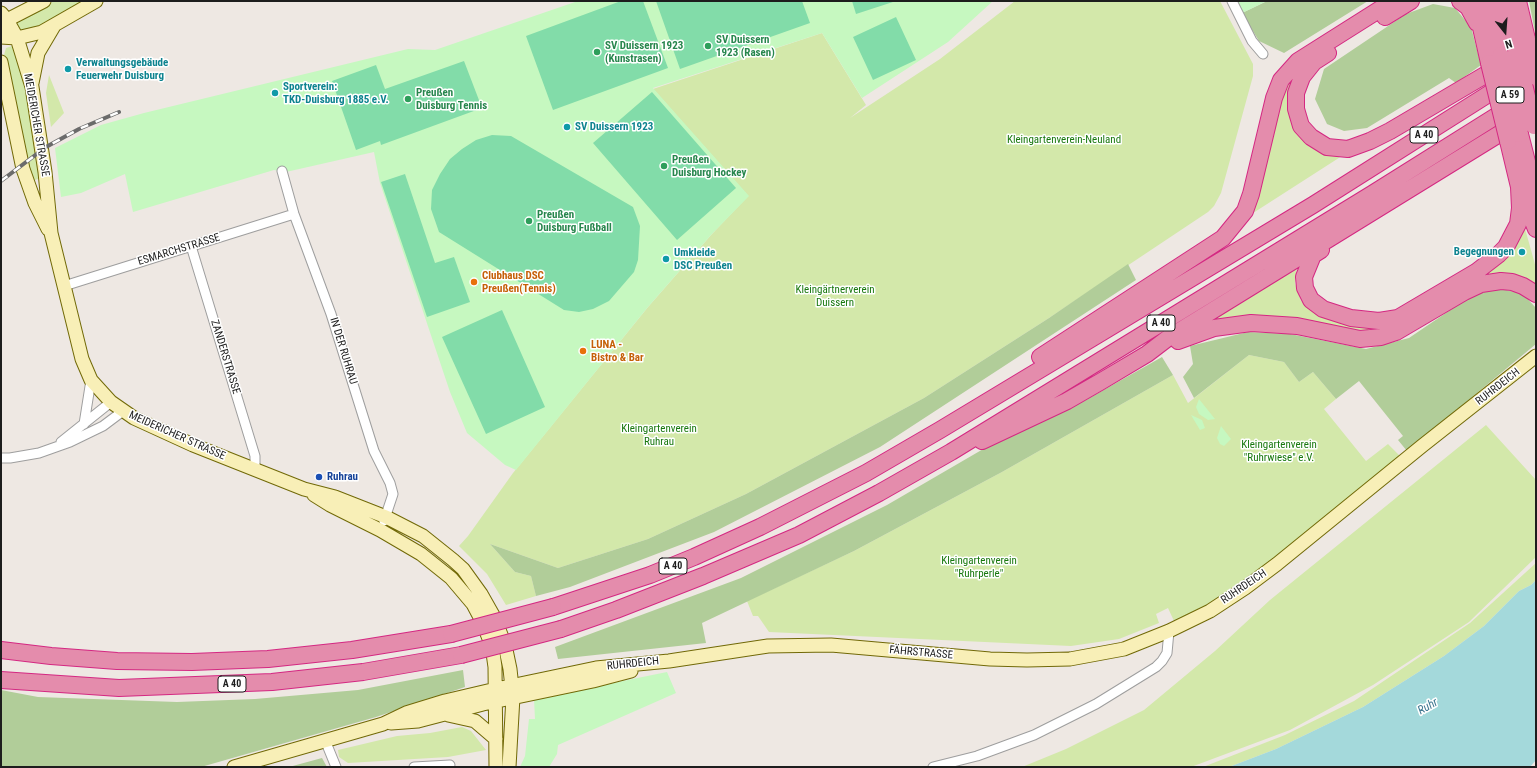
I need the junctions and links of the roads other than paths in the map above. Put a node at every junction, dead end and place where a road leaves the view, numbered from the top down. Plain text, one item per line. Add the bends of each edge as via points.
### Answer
1 (44, 1) edge
2 (96, 1) edge
3 (1232, 1) edge
4 (1392, 1) edge
5 (1410, 1) edge
6 (1460, 1) edge
7 (1475, 1) edge
8 (1490, 1) edge
9 (1505, 1) edge
10 (1518, 1) edge
11 (3, 20) edge
12 (55, 25) junction
13 (1481, 33) junction
14 (1, 37) edge
15 (17, 38) junction
16 (1526, 43) edge
17 (1263, 54) dead end
18 (1495, 59) junction
19 (1, 62) edge
20 (1536, 64) edge
21 (1536, 77) edge
22 (1480, 78) junction
23 (32, 87) junction
24 (1536, 91) edge
25 (1535, 124) edge
26 (1514, 138) junction
27 (282, 172) dead end
28 (1519, 187) junction
29 (1536, 197) edge
30 (1313, 205) junction
31 (294, 214) junction
32 (1362, 220) junction
33 (1536, 229) edge
34 (51, 233) junction
35 (191, 246) junction
36 (64, 286) junction
37 (1536, 294) edge
38 (1147, 354) junction
39 (1536, 356) edge
40 (1030, 375) junction
41 (91, 380) junction
42 (111, 402) junction
43 (123, 411) junction
44 (84, 424) junction
45 (49, 449) junction
46 (951, 452) junction
47 (1, 458) edge
48 (255, 469) junction
49 (304, 489) junction
50 (386, 517) junction
51 (380, 530) junction
52 (1169, 631) junction
53 (1, 650) edge
54 (670, 660) joint
55 (1, 680) edge
56 (513, 691) junction
57 (496, 695) junction
58 (446, 714) junction
59 (383, 724) junction
60 (496, 739) junction
61 (325, 740) junction
62 (450, 765) dead end
63 (234, 767) edge
64 (336, 767) edge
65 (414, 767) edge
66 (496, 767) edge
67 (509, 767) edge
68 (933, 767) edge

1 - 11 main road
2 - 12 main road
3 - 17 street via 1252,41
4 - 40 highway via 1298,61 1281,80 1245,211 1223,238 1039,357
5 - 22 highway via 1314,62 1302,77 1296,92 1296,109 1302,126 1311,137 1327,147 1348,148 1370,141
6 - 13 highway via 1468,7
7 - 13 highway
8 - 18 highway, A 59
9 - 16 highway, A 59
10 - 16 highway
11 - 15 main road, MEIDERICHER STRASSE
12 - 15 main road via 31,36
12 - 23 main road via 38,53
13 - 18 highway
14 - 15 main road
15 - 23 main road, MEIDERICHER STRASSE
16 - 21 highway, bridge
16 - 22 highway
16 - 25 highway, A 59, bridge
18 - 26 highway, A 59, bridge
19 - 34 main road, MEIDERICHER STRASSE via 23,169 35,203
20 - 30 highway, A 40
22 - 30 highway via 1388,151
23 - 34 main road, MEIDERICHER STRASSE
24 - 46 highway, A 40
25 - 32 highway
26 - 28 highway
26 - 29 highway, A 59
27 - 31 street, IN DER RUHRAU
28 - 32 highway via 1518,224 1506,247 1498,256 1476,272 1398,318 1368,321 1339,314 1311,300 1305,288 1304,277 1313,255
28 - 33 highway
30 - 40 highway, A 40
31 - 35 street, ESMARCHSTRASSE
31 - 50 street, IN DER RUHRAU via 331,314 374,451 390,483 393,494
32 - 38 highway via 1168,338
34 - 36 main road, MEIDERICHER STRASSE
35 - 36 street, ESMARCHSTRASSE
35 - 48 street, ZANDERSTRASSE via 255,456
36 - 41 main road, MEIDERICHER STRASSE via 82,359
37 - 38 highway via 1512,282 1490,282 1464,292 1396,332 1380,337 1360,339 1297,326 1251,323 1199,332
38 - 46 highway via 1067,401 996,436
39 - 52 main road, RUHRDEICH via 1277,564 1210,611
40 - 53 highway, A 40, bridge via 878,466 760,527 650,575 553,607 451,634 352,650 268,659 117,661
41 - 42 main road, MEIDERICHER STRASSE
41 - 44 street
42 - 43 main road, MEIDERICHER STRASSE
42 - 44 street
43 - 45 street via 90,433
43 - 48 main road, MEIDERICHER STRASSE via 193,445
44 - 45 street
45 - 47 street
46 - 55 highway, A 40, bridge via 799,535 696,579 561,629 461,655 363,672 272,682 119,688
48 - 49 main road, MEIDERICHER STRASSE
49 - 50 main road, MEIDERICHER STRASSE via 335,497
49 - 51 main road, MEIDERICHER STRASSE via 330,506
50 - 51 street, IN DER RUHRAU
50 - 56 main road, MEIDERICHER STRASSE via 423,536 463,569 494,617 505,645
51 - 57 main road, MEIDERICHER STRASSE via 403,542 436,566 451,578 474,604 492,646
52 - 54 main road, FÄHRSTRASSE via 1124,649 1070,659 990,660 831,644 768,646
52 - 68 street via 1167,653 1162,661 1096,704 1034,735 977,756
54 - 56 main road, RUHRDEICH via 596,668
56 - 57 main road, RUHRDEICH
56 - 67 main road, MEIDERICHER STRASSE
57 - 58 main road, RUHRDEICH
57 - 59 main road, RUHRDEICH via 412,711
57 - 60 main road, MEIDERICHER STRASSE
58 - 59 main road, RUHRDEICH via 418,721
58 - 60 main road via 475,722
59 - 61 main road, RUHRDEICH
60 - 66 main road, MEIDERICHER STRASSE
61 - 63 main road, RUHRDEICH
61 - 64 street
62 - 65 street

